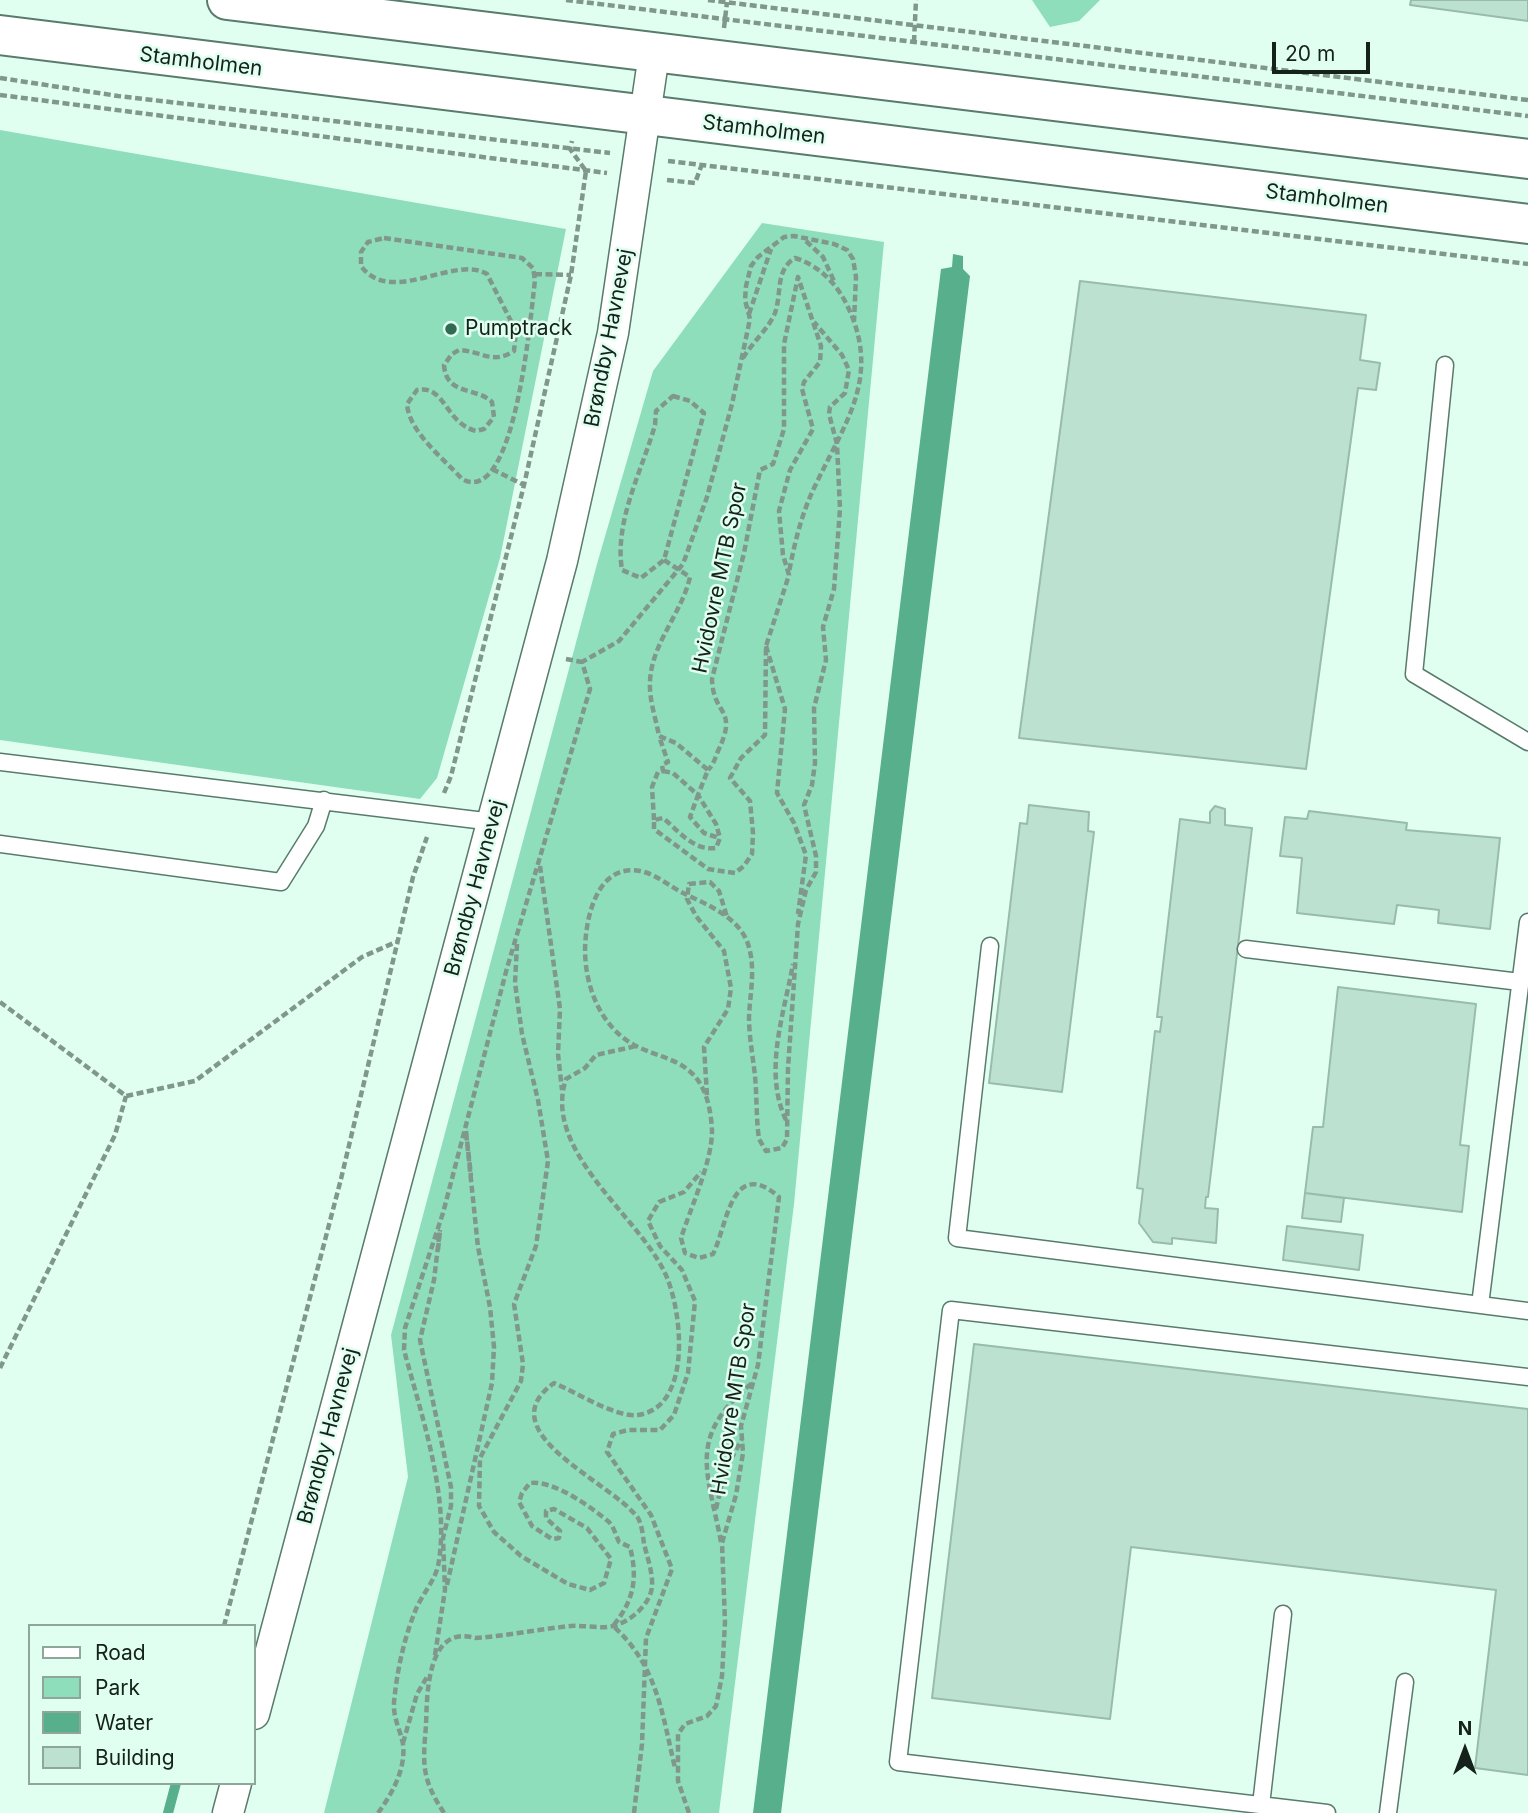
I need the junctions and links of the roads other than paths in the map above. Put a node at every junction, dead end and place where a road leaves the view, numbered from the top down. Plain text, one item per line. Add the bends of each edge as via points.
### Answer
1 (227, 0) edge
2 (0, 35) edge
3 (654, 54) junction
4 (645, 115) junction
5 (1528, 159) edge
6 (1528, 224) edge
7 (1445, 365) dead end
8 (1528, 741) edge
9 (0, 762) edge
10 (324, 800) junction
11 (493, 822) junction
12 (0, 844) edge
13 (1528, 922) edge
14 (990, 946) dead end
15 (1247, 949) dead end
16 (1520, 982) junction
17 (1480, 1305) junction
18 (1528, 1311) edge
19 (1528, 1377) edge
20 (1283, 1614) dead end
21 (1405, 1682) dead end
22 (256, 1707) edge
23 (235, 1785) edge
24 (1261, 1805) junction
25 (228, 1813) edge
26 (1327, 1813) edge
27 (1388, 1813) edge

1 - 3 street
2 - 4 street, Stamholmen
3 - 4 street, Brøndby Havnevej
3 - 5 street
4 - 6 street, Stamholmen
4 - 11 street, Brøndby Havnevej via 613,333 562,561
7 - 8 lane via 1414,674
9 - 10 lane
10 - 11 lane
10 - 12 lane via 316,826 281,881
11 - 22 street, Brøndby Havnevej
13 - 16 lane
14 - 17 lane via 957,1238
15 - 16 lane
16 - 17 lane
17 - 18 lane
19 - 24 lane via 951,1310 898,1762
20 - 24 lane
21 - 27 lane
23 - 25 street
24 - 26 lane

